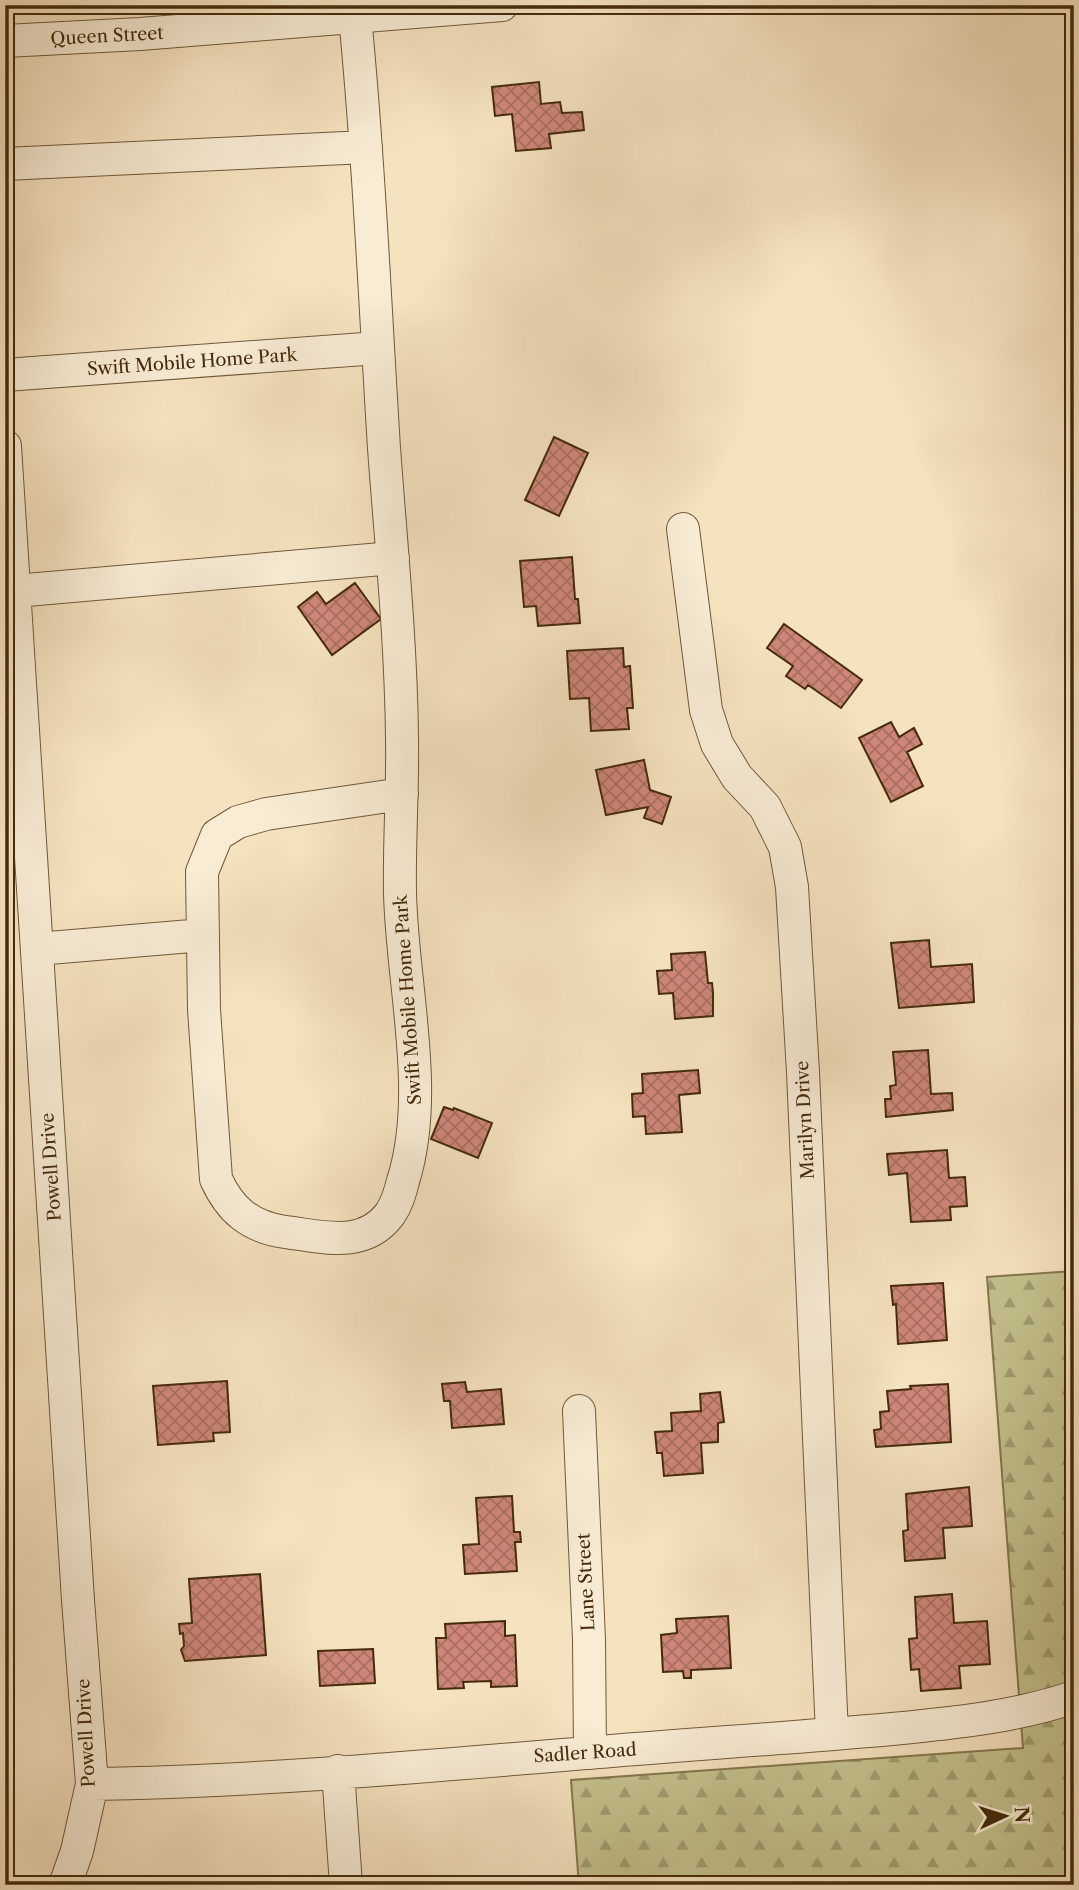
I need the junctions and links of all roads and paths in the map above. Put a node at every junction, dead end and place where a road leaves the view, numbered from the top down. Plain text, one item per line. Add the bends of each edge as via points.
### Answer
1 (500, 5) edge
2 (355, 18) junction
3 (5, 41) edge
4 (366, 147) junction
5 (5, 164) edge
6 (378, 348) junction
7 (5, 376) edge
8 (5, 446) edge
9 (683, 530) dead end
10 (393, 558) junction
11 (15, 591) junction
12 (15, 761) edge
13 (402, 794) junction
14 (203, 935) junction
15 (37, 948) junction
16 (579, 1410) dead end
17 (1074, 1697) edge
18 (832, 1734) junction
19 (590, 1753) junction
20 (338, 1771) junction
21 (92, 1784) junction
22 (65, 1885) edge
23 (346, 1885) edge

1 - 2 street, Queen Street
2 - 3 street, Queen Street
2 - 4 street, Swift Mobile Home Park
4 - 5 street
4 - 6 street, Swift Mobile Home Park
6 - 7 street, Swift Mobile Home Park
6 - 10 street, Swift Mobile Home Park
8 - 11 street, Powell Drive
9 - 18 street, Marilyn Drive via 706,710 717,744 737,777 765,807 785,847 792,887
10 - 11 street
10 - 13 street, Swift Mobile Home Park
11 - 12 street, Powell Drive
12 - 15 street, Powell Drive
13 - 14 street, Swift Mobile Home Park via 266,814 238,822 217,835 202,872
13 - 14 street, Swift Mobile Home Park via 400,896 415,1117 409,1162 397,1200 388,1217 366,1233 341,1240 273,1230 234,1210 225,1197 216,1179
14 - 15 street
15 - 21 street, Powell Drive
16 - 19 street, Lane Street
17 - 18 street, Sadler Road via 1005,1716
18 - 19 street, Sadler Road
19 - 20 street, Sadler Road
20 - 21 street, Sadler Road
20 - 23 street
21 - 22 street, Powell Drive

